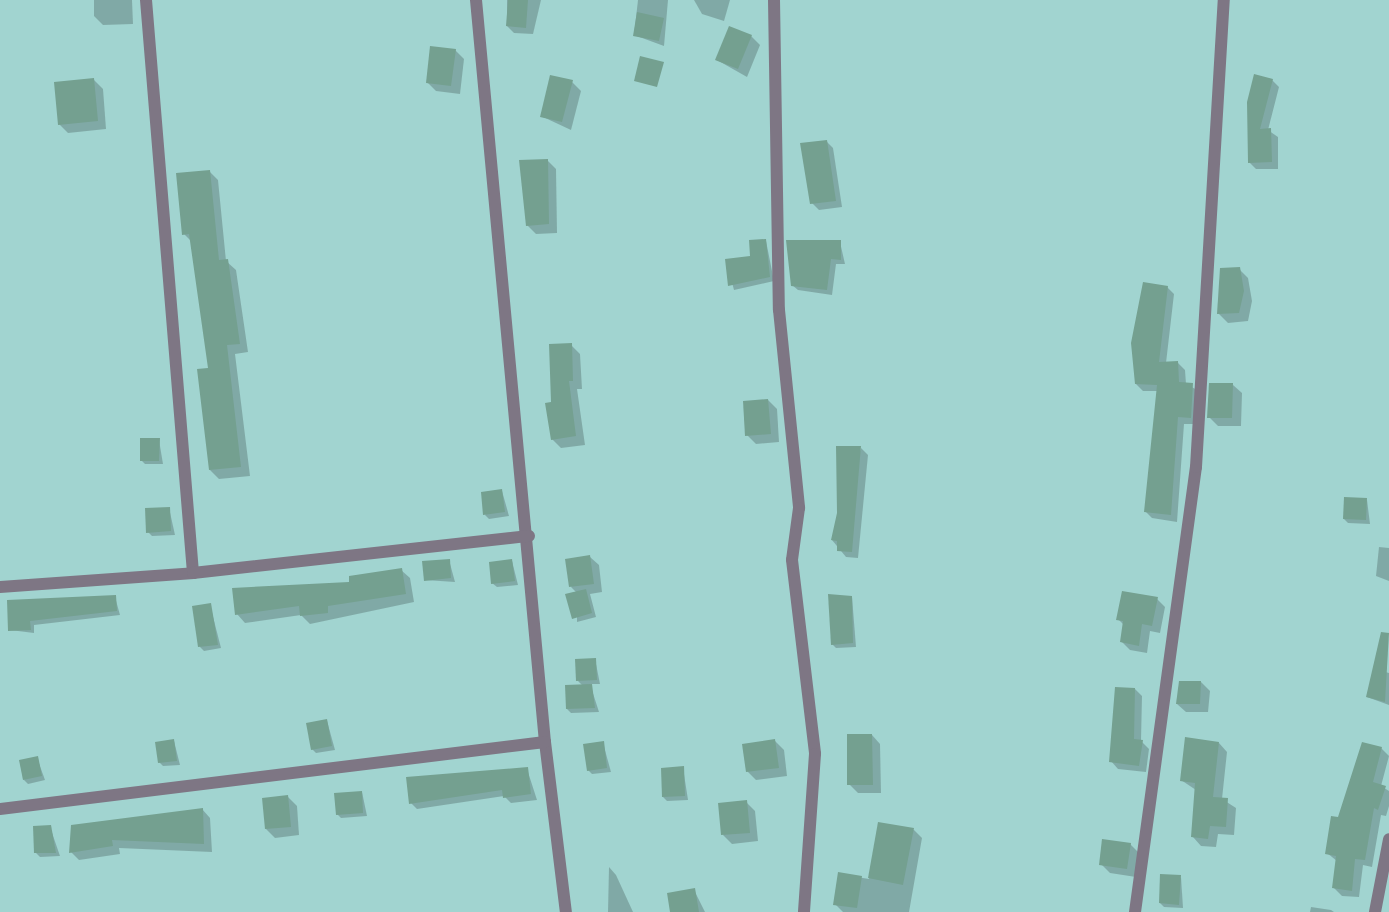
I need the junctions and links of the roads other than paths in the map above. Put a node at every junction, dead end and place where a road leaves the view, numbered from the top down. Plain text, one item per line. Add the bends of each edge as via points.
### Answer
1 (146, 0) edge
2 (476, 0) edge
3 (774, 0) edge
4 (1224, 0) edge
5 (529, 536) junction
6 (193, 573) junction
7 (0, 587) edge
8 (545, 742) junction
9 (0, 809) edge
10 (1389, 840) edge
11 (567, 912) edge
12 (804, 912) edge
13 (1135, 912) edge
14 (1375, 912) edge

1 - 6 street
2 - 5 street
3 - 12 street via 779,310 799,508 792,560 815,754
4 - 13 street via 1196,467
5 - 6 street
5 - 8 street
6 - 7 street
8 - 9 street
8 - 11 street
10 - 14 street

